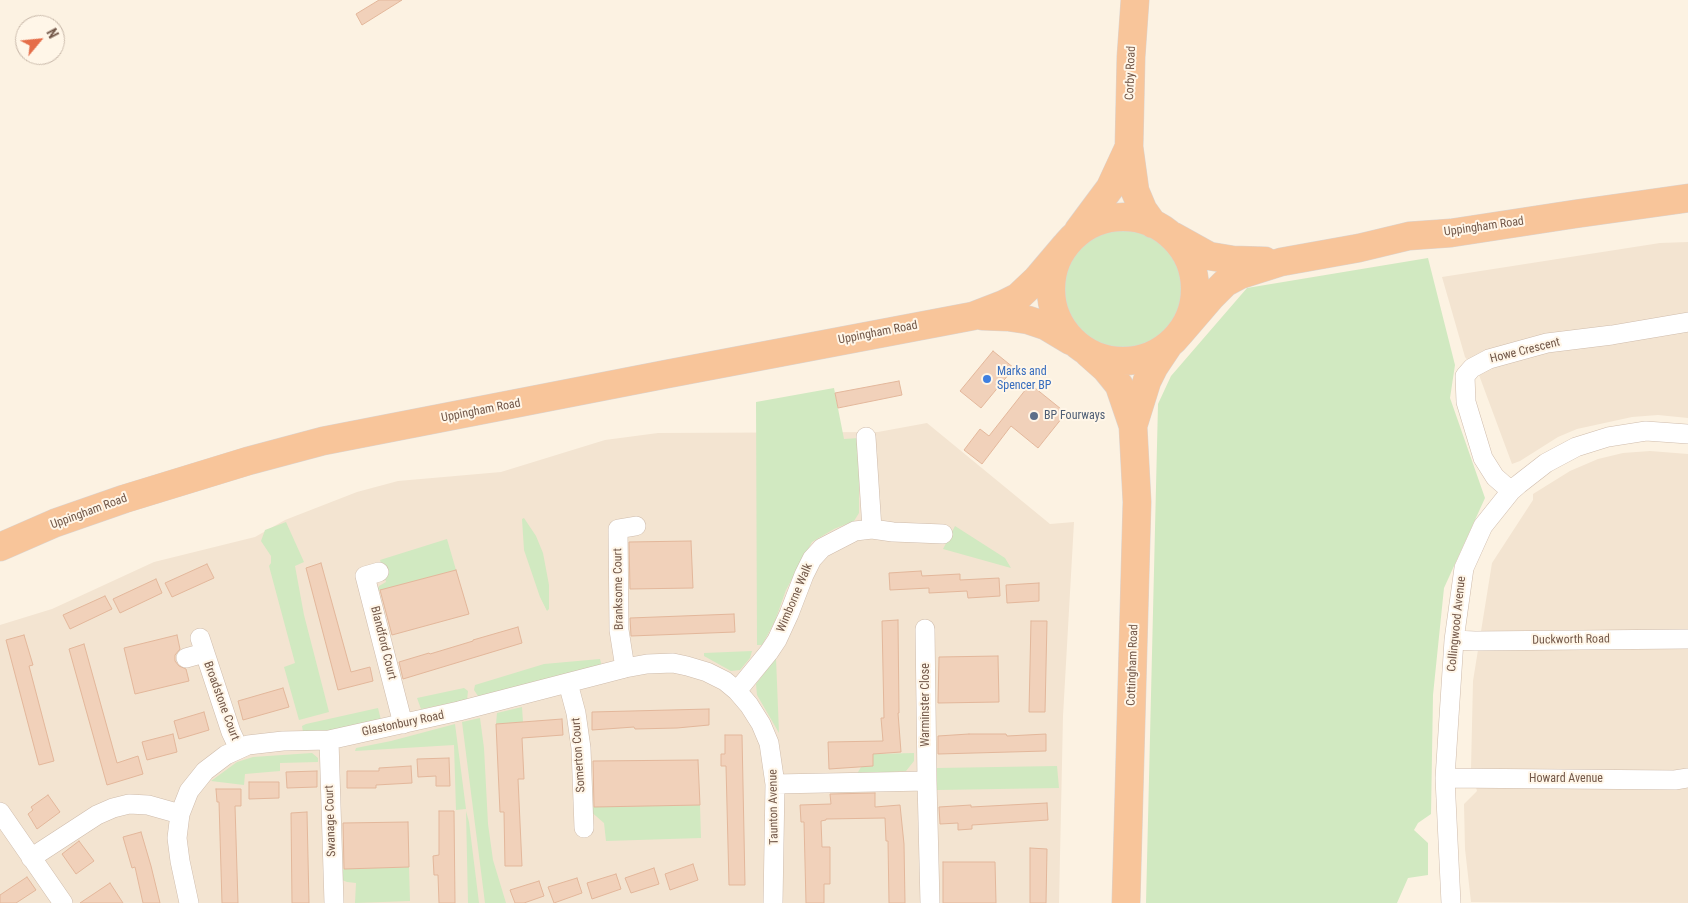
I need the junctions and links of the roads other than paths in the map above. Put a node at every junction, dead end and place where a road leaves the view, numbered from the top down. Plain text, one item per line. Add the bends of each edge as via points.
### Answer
1 (1135, 0) edge
2 (1129, 147) junction
3 (1688, 198) edge
4 (1159, 227) junction
5 (1070, 240) junction
6 (1281, 262) junction
7 (972, 316) junction
8 (1688, 322) edge
9 (1174, 339) junction
10 (1084, 350) junction
11 (1133, 426) junction
12 (1688, 434) edge
13 (866, 437) dead end
14 (1511, 491) junction
15 (636, 526) dead end
16 (872, 529) junction
17 (943, 534) dead end
18 (0, 547) edge
19 (379, 572) dead end
20 (925, 629) dead end
21 (1688, 639) edge
22 (1454, 640) junction
23 (186, 658) dead end
24 (625, 668) junction
25 (568, 682) junction
26 (737, 691) junction
27 (404, 724) junction
28 (329, 740) junction
29 (238, 749) junction
30 (1445, 778) junction
31 (1688, 778) edge
32 (926, 781) junction
33 (775, 784) junction
34 (0, 812) edge
35 (180, 814) junction
36 (584, 828) dead end
37 (32, 858) junction
38 (63, 903) edge
39 (189, 903) edge
40 (334, 903) edge
41 (773, 903) edge
42 (930, 903) edge
43 (1126, 903) edge
44 (1451, 903) edge

1 - 2 highway, Corby Road
2 - 4 highway, Corby Road via 1135,191 1143,210
2 - 5 highway, Corby Road via 1110,188
3 - 6 highway, Uppingham Road via 1451,233 1409,236
4 - 5 highway via 1134,218 1113,218 1093,223
4 - 6 highway, Uppingham Road via 1210,256
4 - 9 highway via 1181,247 1192,268 1195,290 1191,313
5 - 7 highway, Uppingham Road via 1024,292 1004,304
5 - 10 highway via 1054,266 1050,288 1054,310 1063,330
6 - 9 highway, Uppingham Road via 1226,283
7 - 10 highway, Uppingham Road via 1028,320 1052,329
7 - 18 highway, Uppingham Road via 323,441 133,496 55,523
8 - 14 street, Howe Crescent via 1547,343 1489,359 1472,368 1465,376 1466,402 1483,458 1494,477
9 - 10 highway via 1150,356 1129,361 1108,360
9 - 11 highway, Cottingham Road via 1147,381
10 - 11 highway, Cottingham Road via 1106,368 1119,385
11 - 43 highway, Cottingham Road via 1137,502
12 - 14 street, Collingwood Avenue via 1646,431 1608,437 1576,447 1546,463
13 - 16 street
14 - 22 street, Collingwood Avenue via 1483,526 1464,568
15 - 24 street, Branksome Court via 618,529 618,630
16 - 17 street, Wimborne Walk
16 - 26 street, Wimborne Walk via 855,531 835,540 812,559 777,640
19 - 27 street, Blandford Court via 365,576
20 - 32 street, Warminster Close
21 - 22 street, Duckworth Road
22 - 30 street, Collingwood Avenue
23 - 29 street, Broadstone Court via 202,646
24 - 25 street, Glastonbury Road
24 - 26 street, Glastonbury Road via 663,664 687,666 707,672
25 - 27 street, Glastonbury Road
25 - 36 street, Somerton Court via 581,748
26 - 33 street, Taunton Avenue via 761,724 769,743
27 - 28 street, Glastonbury Road
28 - 29 street, Glastonbury Road via 282,741
28 - 40 street, Swanage Court
29 - 35 street, Glastonbury Road via 205,771 189,791
30 - 31 street, Howard Avenue
30 - 44 street, Collingwood Avenue
32 - 33 street
32 - 42 street, Warminster Close
33 - 41 street, Taunton Avenue
34 - 37 street
35 - 37 street via 148,805 129,804 113,808 96,815
35 - 39 street, Glastonbury Road via 177,838
37 - 38 street

